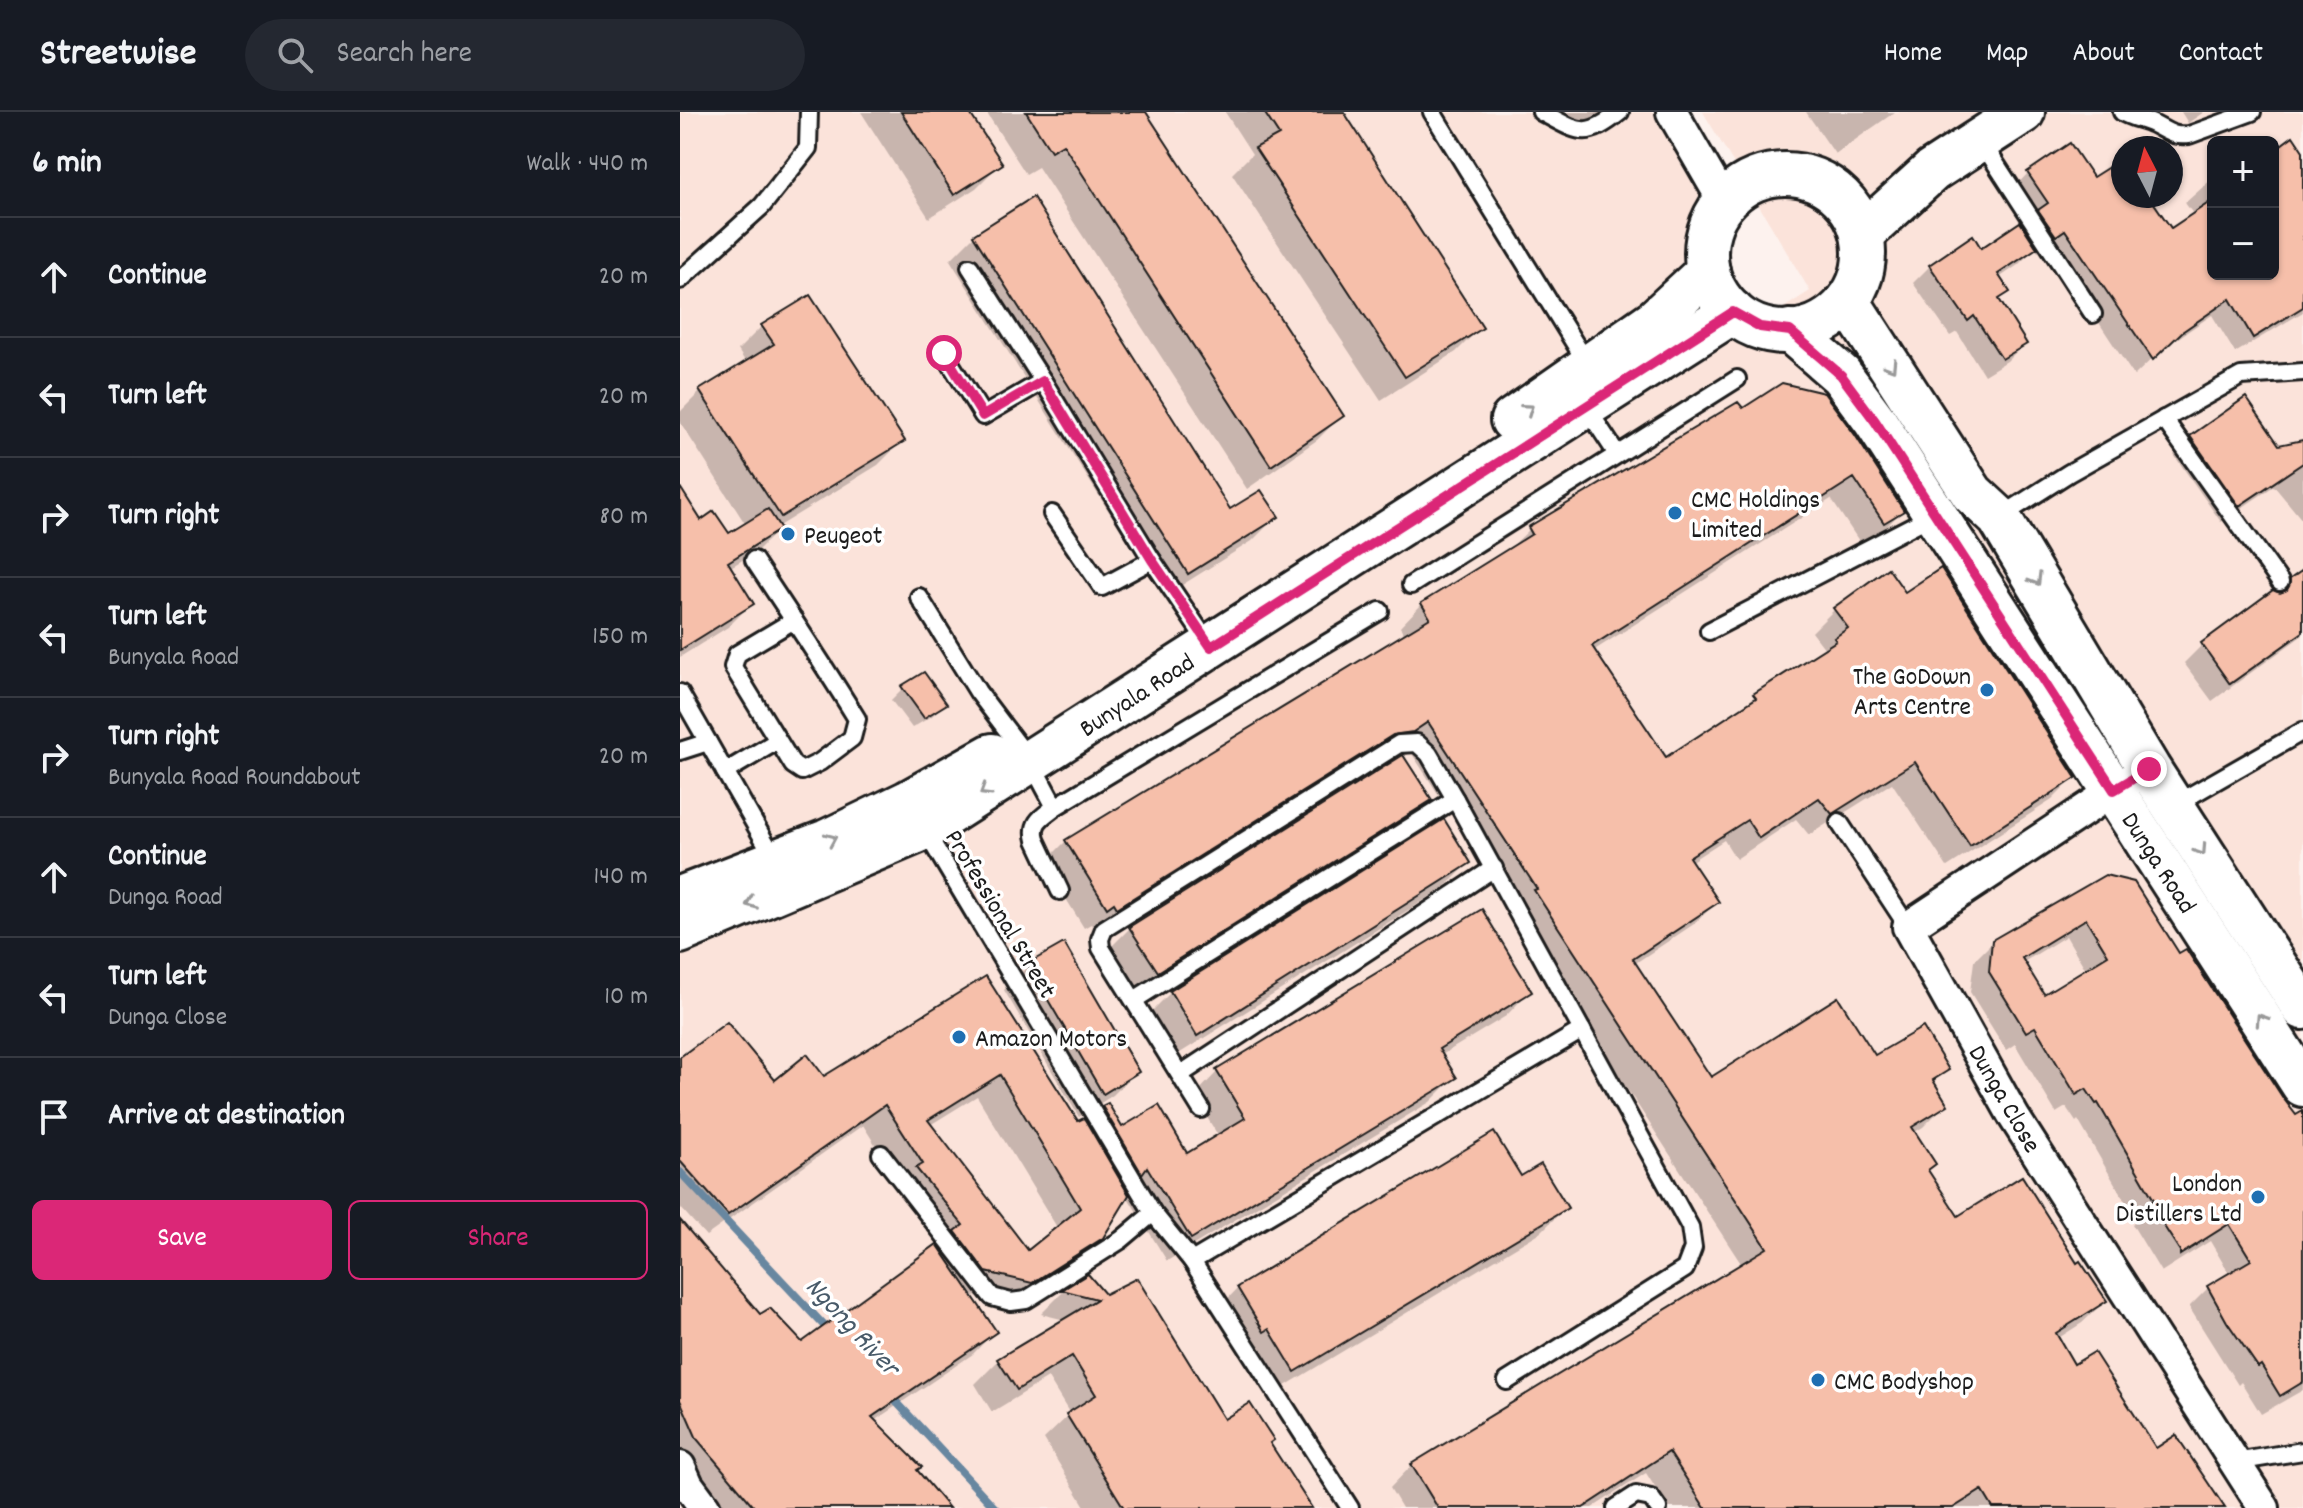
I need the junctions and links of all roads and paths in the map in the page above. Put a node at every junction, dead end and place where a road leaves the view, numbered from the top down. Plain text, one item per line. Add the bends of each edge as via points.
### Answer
1 (809, 112) edge
2 (1432, 112) edge
3 (1541, 112) edge
4 (1620, 112) edge
5 (1672, 112) edge
6 (2023, 112) edge
7 (2122, 112) edge
8 (2252, 112) edge
9 (2153, 118) edge
10 (1980, 140) junction
11 (1932, 171) junction
12 (1834, 190) junction
13 (1724, 202) junction
14 (1863, 234) junction
15 (970, 267) dead end
16 (1708, 271) junction
17 (680, 280) edge
18 (1848, 301) junction
19 (1733, 312) junction
20 (2093, 314) dead end
21 (1790, 331) junction
22 (944, 353) dead end
23 (2303, 372) edge
24 (1737, 379) dead end
25 (1043, 381) junction
26 (1587, 386) junction
27 (2164, 419) junction
28 (1617, 454) junction
29 (1963, 506) junction
30 (1052, 514) dead end
31 (754, 560) dead end
32 (1152, 560) junction
33 (2280, 582) dead end
34 (1411, 585) dead end
35 (919, 597) dead end
36 (1380, 611) dead end
37 (794, 620) junction
38 (1709, 631) dead end
39 (1204, 636) junction
40 (680, 693) edge
41 (2303, 731) edge
42 (777, 741) junction
43 (708, 742) junction
44 (680, 751) edge
45 (1023, 751) junction
46 (725, 772) junction
47 (2132, 779) junction
48 (1455, 799) junction
49 (2173, 806) junction
50 (1055, 807) junction
51 (916, 816) junction
52 (1839, 822) dead end
53 (776, 861) junction
54 (1494, 868) junction
55 (1060, 891) dead end
56 (680, 898) edge
57 (1908, 927) junction
58 (680, 932) edge
59 (1134, 1000) junction
60 (2303, 1008) edge
61 (1582, 1030) junction
62 (1181, 1074) junction
63 (2303, 1085) edge
64 (1201, 1109) dead end
65 (881, 1154) dead end
66 (1153, 1213) junction
67 (1192, 1261) junction
68 (1507, 1381) dead end
69 (2303, 1451) edge
70 (2235, 1462) junction
71 (1350, 1508) edge
72 (1616, 1508) edge
73 (1658, 1508) edge
74 (2264, 1508) edge

1 - 17 lane via 808,148 762,206
2 - 26 lane
3 - 4 lane via 1588,131
5 - 13 street
6 - 10 main road
7 - 9 lane
8 - 9 lane via 2189,135 2167,134
10 - 11 main road
10 - 20 lane
11 - 12 main road
11 - 14 main road
12 - 13 main road via 1807,177 1777,174 1748,183
12 - 14 main road via 1852,210
13 - 16 main road via 1706,247
14 - 18 main road via 1865,258
15 - 25 lane
16 - 19 main road via 1717,294
16 - 26 main road, Bunyala Road
18 - 21 main road via 1823,323
18 -> 29 main road, Dunga Road
19 - 21 main road via 1760,327
19 - 26 main road, Bunyala Road
21 - 29 main road, Dunga Road via 1841,375 1875,421
22 - 25 lane via 983,416
23 - 27 lane via 2241,376
24 - 28 lane
25 - 32 lane
26 - 28 lane
26 - 39 main road, Bunyala Road via 1487,437
27 - 29 lane via 2069,473
27 - 33 lane
28 - 34 lane
29 - 38 lane
29 - 47 main road, Dunga Road
29 -> 47 main road, Dunga Road
30 - 32 lane via 1102,587
31 - 37 lane
32 - 39 lane
35 - 45 lane via 978,692
36 - 50 lane
37 - 42 lane via 737,654 733,667
37 - 42 lane via 857,719 852,738 802,771
39 - 45 main road, Bunyala Road
40 - 43 lane
41 - 49 lane
42 - 46 lane
43 - 44 lane
43 - 46 lane
45 - 50 lane
45 - 51 main road, Bunyala Road
46 - 53 lane
47 - 49 main road, Dunga Road
47 - 57 street
63 -> 47 main road, Dunga Road
48 - 54 lane
48 - 59 lane
48 - 59 lane via 1429,754 1417,743 1399,744 1104,929 1101,948
49 -> 60 main road, Dunga Road
50 - 55 lane via 1036,822 1034,831
53 -> 51 main road, Bunyala Road
51 -> 58 main road, Bunyala Road
51 - 66 lane, Professional Street
52 - 57 lane
53 - 56 main road, Bunyala Road
54 - 61 lane
54 - 62 lane
57 - 70 street, Dunga Close via 2014,1117
59 - 62 lane
61 - 67 lane
61 - 68 lane via 1690,1227 1693,1248 1685,1269
62 - 64 lane
65 - 66 lane via 992,1297 1011,1302 1026,1300 1068,1274
66 - 67 lane, Professional Street
67 - 71 lane, Professional Street
69 - 70 lane
70 - 74 street, Dunga Close
72 - 73 lane via 1636,1495 1651,1498

